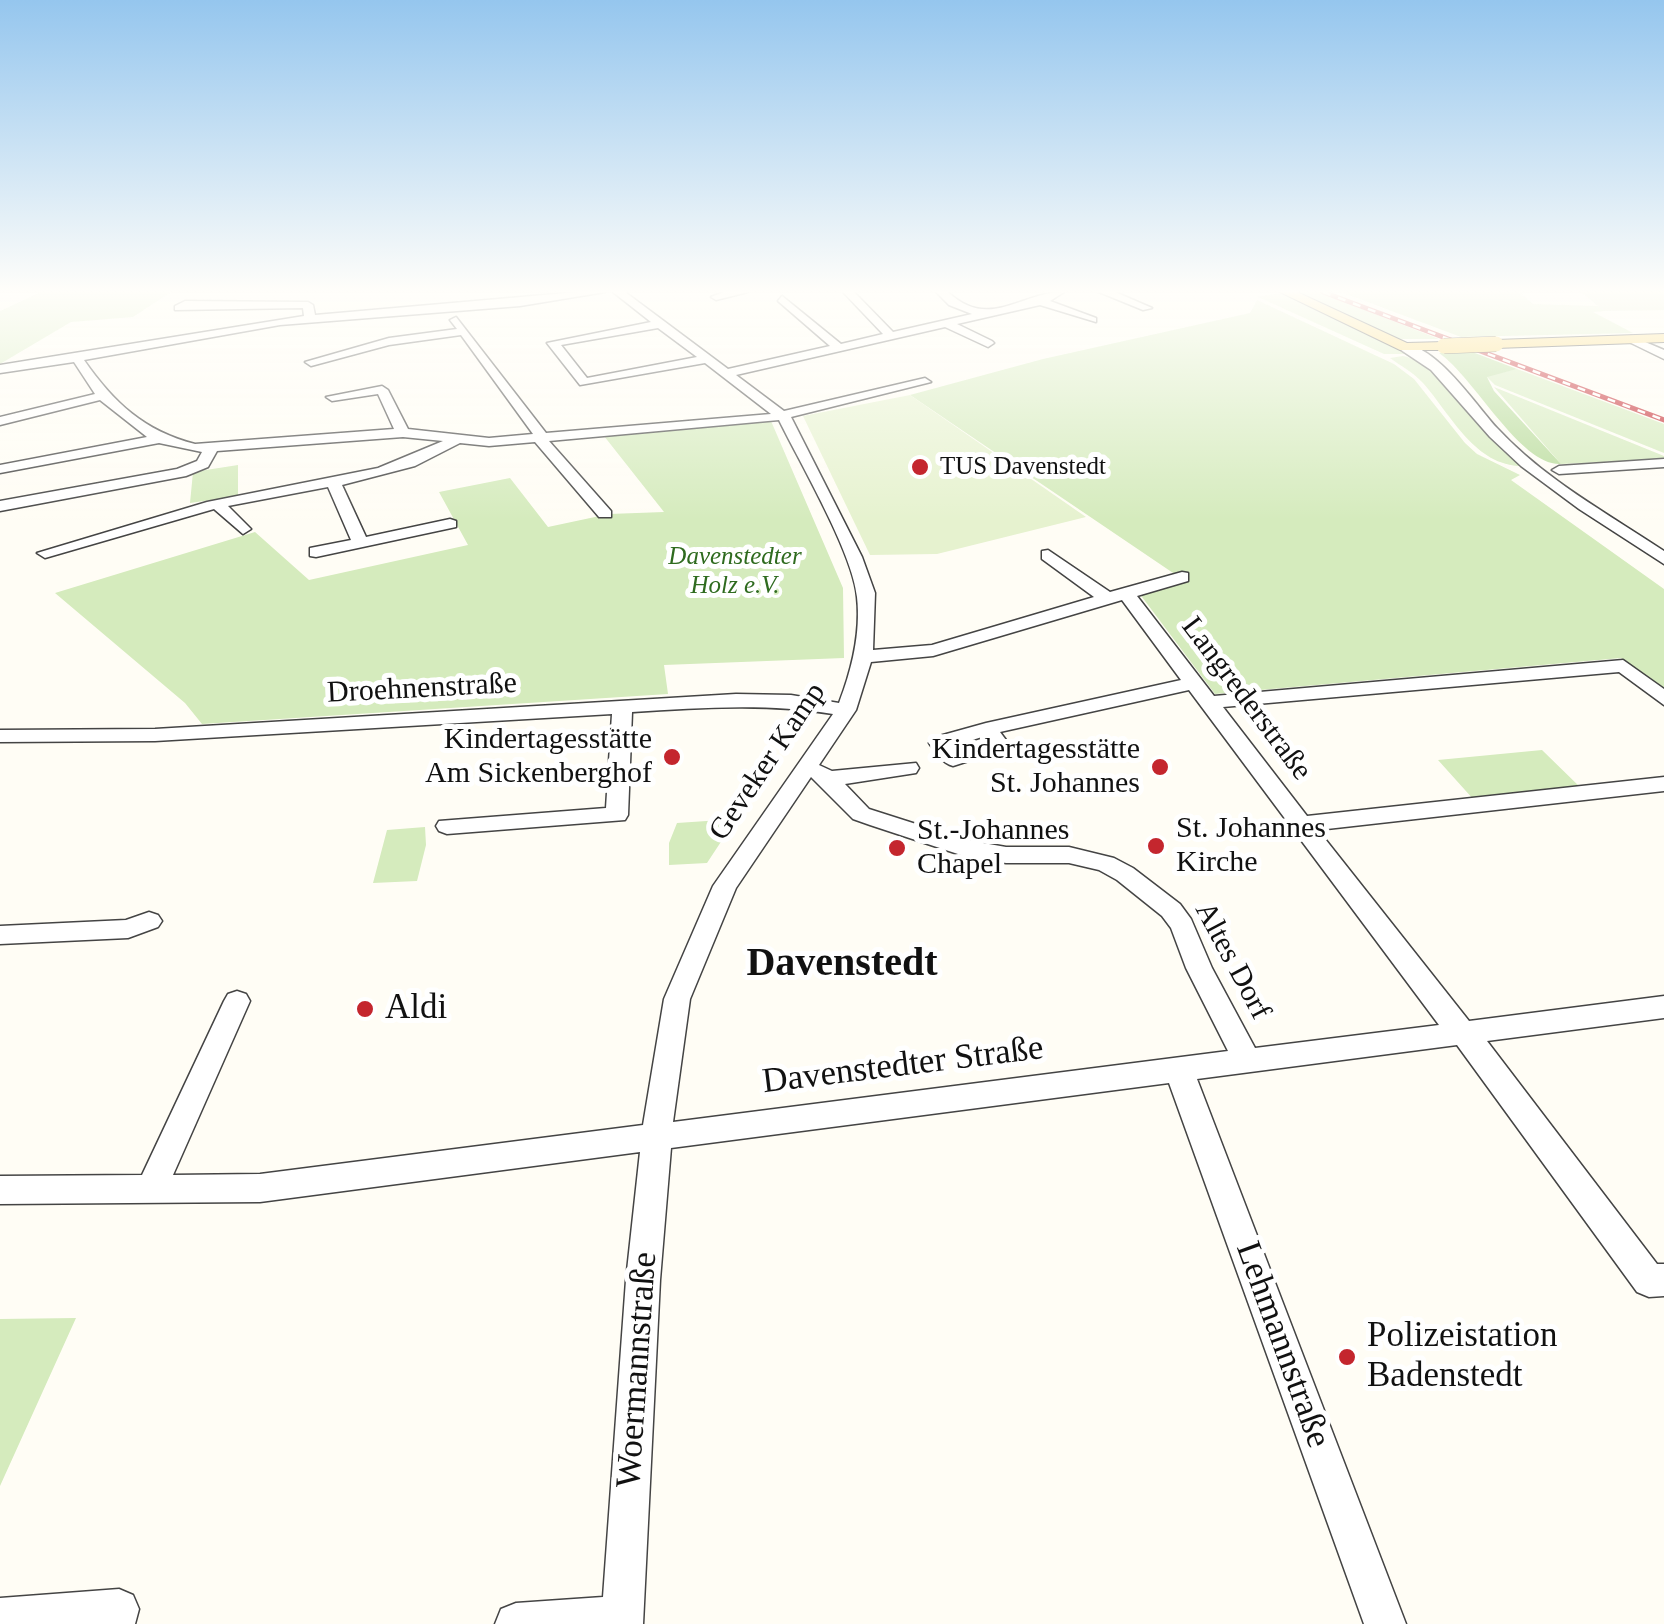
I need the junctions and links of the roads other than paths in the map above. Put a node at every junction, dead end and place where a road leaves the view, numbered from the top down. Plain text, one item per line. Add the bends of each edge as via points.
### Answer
1 (83, 368) edge
2 (491, 368) edge
3 (573, 368) edge
4 (661, 368) edge
5 (720, 368) edge
6 (751, 368) edge
7 (1436, 368) edge
8 (727, 373) junction
9 (926, 382) dead end
10 (100, 396) junction
11 (332, 397) dead end
12 (784, 416) junction
13 (0, 421) edge
14 (403, 433) junction
15 (541, 438) junction
16 (456, 439) junction
17 (160, 440) junction
18 (211, 448) junction
19 (1664, 463) edge
20 (0, 469) edge
21 (333, 480) junction
22 (218, 504) junction
23 (0, 506) edge
24 (605, 514) dead end
25 (450, 524) dead end
26 (243, 529) dead end
27 (360, 542) junction
28 (1664, 543) edge
29 (316, 552) dead end
30 (45, 553) dead end
31 (1048, 555) dead end
32 (1664, 559) edge
33 (1182, 577) dead end
34 (1117, 596) junction
35 (864, 657) junction
36 (1203, 692) junction
37 (1664, 699) edge
38 (622, 707) junction
39 (846, 710) junction
40 (986, 729) dead end
41 (0, 736) edge
42 (908, 768) dead end
43 (818, 774) junction
44 (1664, 784) edge
45 (1304, 824) junction
46 (448, 826) dead end
47 (149, 921) dead end
48 (0, 936) edge
49 (237, 1001) dead end
50 (1664, 1007) edge
51 (1463, 1033) junction
52 (1246, 1059) junction
53 (1178, 1067) junction
54 (657, 1125) junction
55 (0, 1190) edge
56 (151, 1190) junction
57 (1664, 1280) edge
58 (0, 1619) edge
59 (622, 1620) edge
60 (114, 1624) edge
61 (516, 1624) edge
62 (1385, 1624) edge

1 - 10 street
2 - 15 street
3 - 4 street via 584,382
5 - 8 street, Geveker Kamp
6 - 8 street
7 - 32 street via 1523,460
8 - 12 street, Geveker Kamp
9 - 12 street
10 - 13 street
10 - 17 street
11 - 14 street via 382,390
12 - 15 street
12 - 35 street, Geveker Kamp via 862,576
14 - 16 street
14 - 18 street
15 - 16 street
15 - 24 street
16 - 21 street via 421,458
17 - 18 street
17 - 20 street
18 - 23 street via 203,464 181,473
19 - 28 street via 1559,470
21 - 22 street
21 - 27 street
22 - 26 street
22 - 30 street
25 - 27 street
27 - 29 street
31 - 34 street, Langrederstraße
33 - 34 street
34 - 35 street via 932,650
34 - 36 street, Langrederstraße
35 - 39 street, Geveker Kamp
36 - 37 street via 1624,666
36 - 40 street
36 - 45 street, Langrederstraße
38 - 39 street, Droehnenstraße via 766,699
38 - 41 street, Droehnenstraße via 155,735
38 - 46 street via 617,815
39 - 43 street, Geveker Kamp
42 - 43 street via 864,777
43 - 52 street, Altes Dorf via 861,814 964,848 1085,858 1125,874 1182,926
43 - 54 street, Geveker Kamp via 742,860 704,931 677,998
44 - 45 street
45 - 51 street, Langrederstraße
47 - 48 street via 128,929
49 - 56 street
50 - 51 street, Davenstedter Straße
51 - 52 street, Davenstedter Straße
51 - 57 street, Langrederstraße via 1648,1282
52 - 53 street, Davenstedter Straße
53 - 54 street, Davenstedter Straße via 876,1110
53 - 62 street, Lehmannstraße
54 - 56 street, Davenstedter Straße via 260,1188
54 - 59 street, Woermannstraße
55 - 56 street, Davenstedter Straße
58 - 60 street via 119,1608
59 - 61 street

